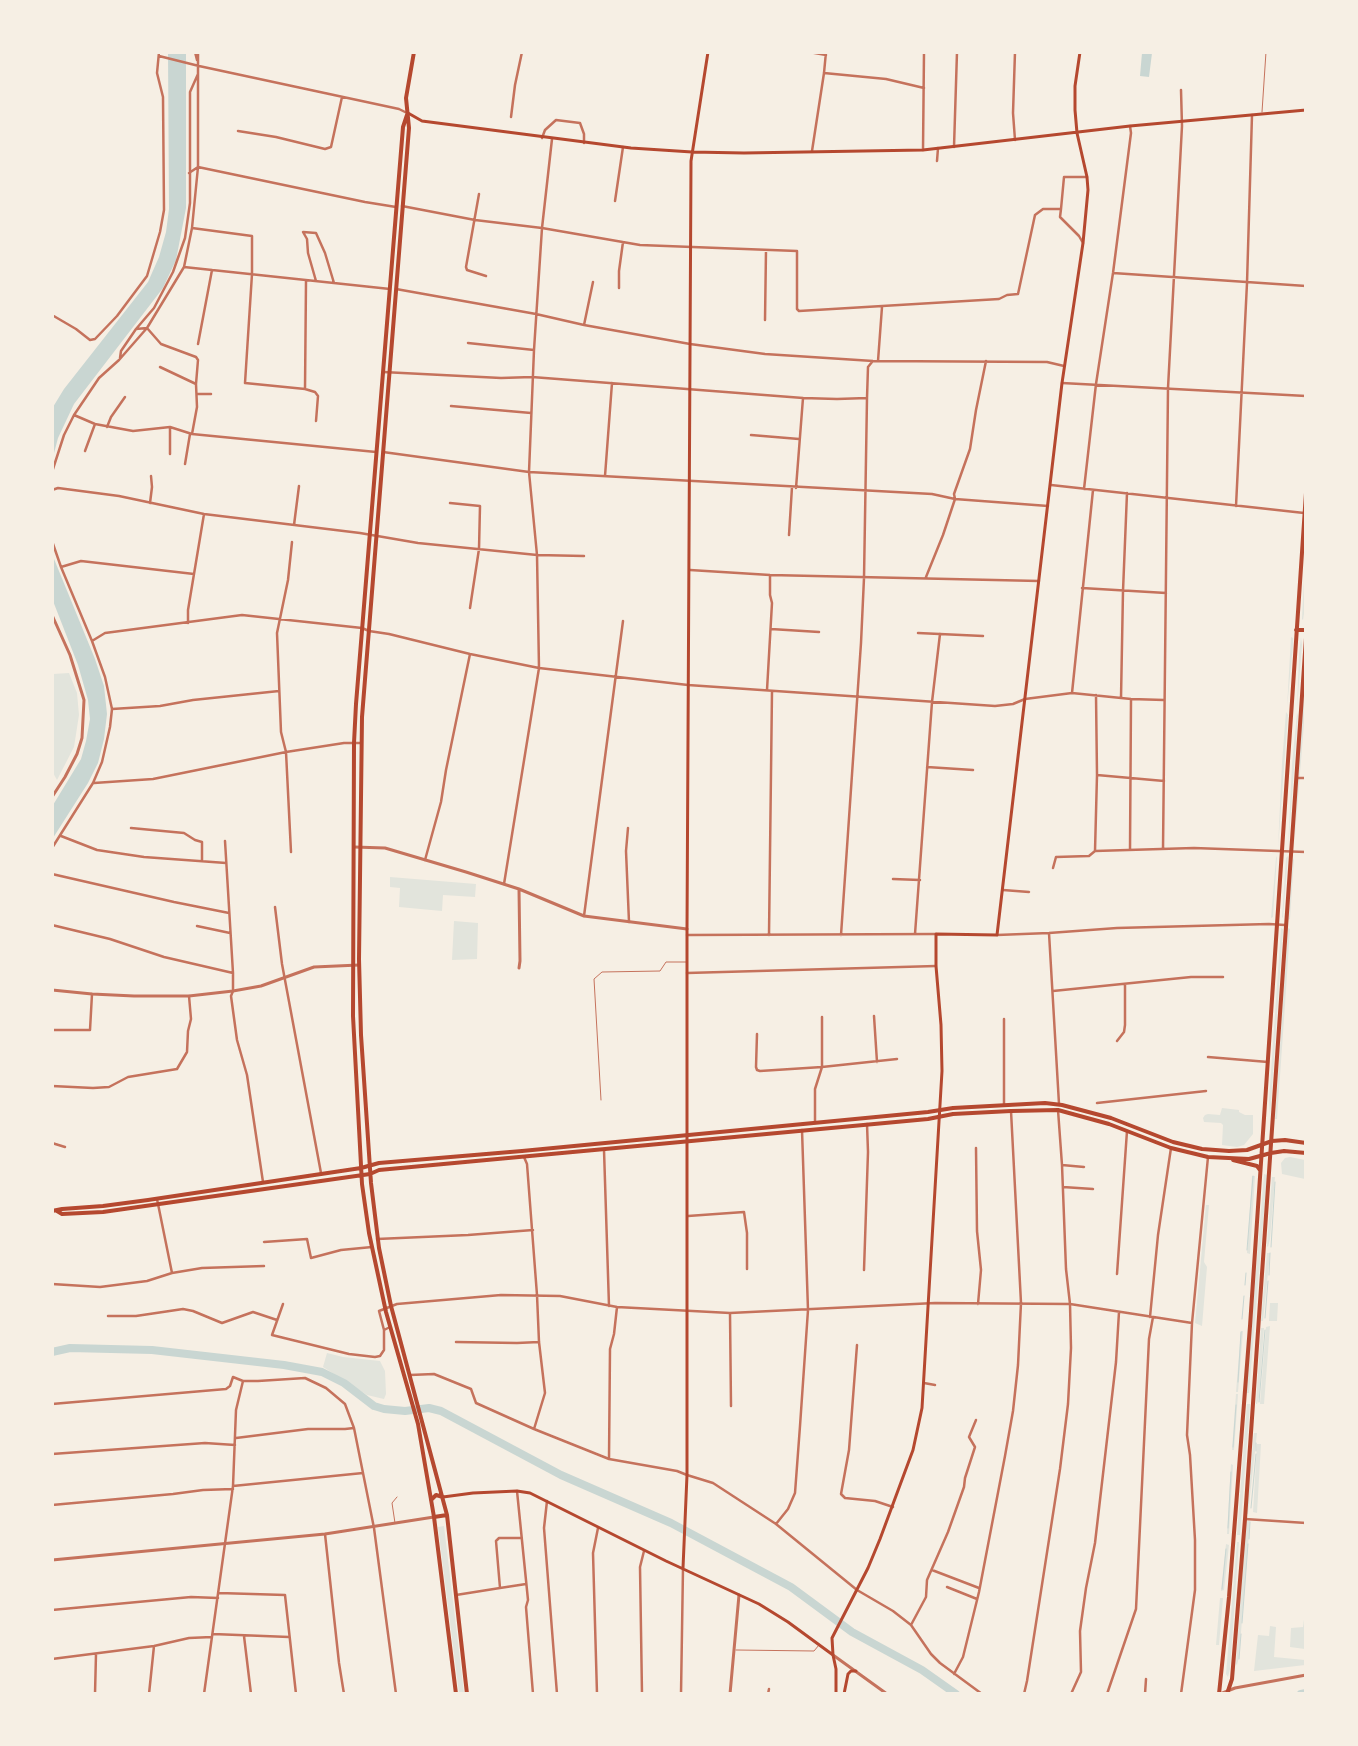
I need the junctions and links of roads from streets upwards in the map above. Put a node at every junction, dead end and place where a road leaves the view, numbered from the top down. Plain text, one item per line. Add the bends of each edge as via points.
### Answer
1 (197, 52) edge
2 (414, 52) edge
3 (522, 52) edge
4 (708, 52) edge
5 (809, 52) edge
6 (924, 52) edge
7 (957, 52) edge
8 (1014, 52) edge
9 (1080, 52) edge
10 (159, 54) edge
11 (826, 54) edge
12 (199, 66) junction
13 (199, 73) junction
14 (824, 73) junction
15 (924, 88) junction
16 (1182, 90) dead end
17 (342, 97) junction
18 (1306, 110) edge
19 (408, 113) junction
20 (1252, 114) junction
21 (511, 117) dead end
22 (1182, 121) junction
23 (1130, 126) junction
24 (238, 131) dead end
25 (1076, 133) junction
26 (542, 138) junction
27 (552, 139) junction
28 (1015, 140) junction
29 (584, 143) junction
30 (954, 147) junction
31 (623, 148) junction
32 (938, 148) junction
33 (922, 150) junction
34 (812, 151) junction
35 (692, 152) junction
36 (937, 161) dead end
37 (198, 167) junction
38 (190, 173) junction
39 (1087, 177) junction
40 (479, 194) dead end
41 (615, 201) dead end
42 (402, 206) junction
43 (396, 207) junction
44 (1061, 209) junction
45 (475, 220) junction
46 (192, 228) junction
47 (542, 228) junction
48 (623, 242) junction
49 (1083, 243) junction
50 (691, 247) junction
51 (766, 250) junction
52 (184, 267) junction
53 (212, 270) junction
54 (173, 272) junction
55 (1113, 273) junction
56 (252, 274) junction
57 (486, 276) dead end
58 (1174, 278) junction
59 (306, 280) junction
60 (316, 281) junction
61 (592, 282) dead end
62 (1247, 283) junction
63 (334, 284) junction
64 (1306, 286) edge
65 (619, 288) dead end
66 (390, 289) junction
67 (396, 289) junction
68 (882, 306) junction
69 (536, 314) junction
70 (52, 315) edge
71 (764, 320) dead end
72 (584, 325) junction
73 (147, 328) junction
74 (136, 329) junction
75 (468, 343) dead end
76 (198, 344) dead end
77 (690, 344) junction
78 (534, 350) junction
79 (119, 360) junction
80 (873, 361) junction
81 (878, 361) junction
82 (986, 361) junction
83 (1064, 366) junction
84 (160, 367) dead end
85 (383, 372) junction
86 (389, 373) junction
87 (532, 377) junction
88 (612, 383) junction
89 (1062, 383) junction
90 (196, 384) junction
91 (1096, 384) junction
92 (305, 388) junction
93 (1168, 388) junction
94 (690, 390) junction
95 (1240, 392) junction
96 (196, 394) junction
97 (211, 394) dead end
98 (1306, 396) edge
99 (125, 397) dead end
100 (803, 398) junction
101 (867, 398) junction
102 (451, 406) dead end
103 (531, 413) junction
104 (74, 416) junction
105 (316, 421) dead end
106 (95, 424) junction
107 (107, 427) junction
108 (170, 427) junction
109 (191, 434) junction
110 (751, 435) dead end
111 (800, 439) junction
112 (85, 450) dead end
113 (376, 452) junction
114 (383, 452) junction
115 (170, 454) dead end
116 (185, 464) dead end
117 (52, 472) edge
118 (529, 472) junction
119 (151, 476) dead end
120 (605, 476) junction
121 (689, 480) junction
122 (1051, 485) junction
123 (299, 486) dead end
124 (792, 487) junction
125 (796, 488) junction
126 (1084, 489) junction
127 (52, 490) edge
128 (1093, 490) junction
129 (864, 491) junction
130 (1126, 493) junction
131 (1306, 493) edge
132 (1167, 498) junction
133 (955, 499) junction
134 (150, 503) junction
135 (450, 503) dead end
136 (1048, 506) junction
137 (1236, 506) junction
138 (1304, 513) junction
139 (204, 514) junction
140 (294, 526) junction
141 (789, 534) dead end
142 (370, 535) junction
143 (376, 536) junction
144 (52, 541) edge
145 (292, 542) dead end
146 (479, 549) junction
147 (1303, 549) edge
148 (536, 555) junction
149 (584, 556) dead end
150 (61, 567) junction
151 (690, 570) junction
152 (194, 574) junction
153 (770, 575) junction
154 (864, 578) junction
155 (926, 578) junction
156 (1040, 581) junction
157 (1082, 588) junction
158 (1123, 591) junction
159 (1166, 593) junction
160 (470, 608) dead end
161 (52, 615) edge
162 (280, 619) junction
163 (623, 621) dead end
164 (188, 623) junction
165 (362, 628) junction
166 (771, 629) junction
167 (1296, 630) junction
168 (1306, 630) edge
169 (369, 631) junction
170 (819, 632) dead end
171 (918, 632) dead end
172 (940, 634) junction
173 (983, 636) dead end
174 (1306, 638) edge
175 (92, 641) junction
176 (470, 654) junction
177 (539, 668) junction
178 (616, 677) junction
179 (688, 685) junction
180 (767, 690) junction
181 (772, 691) junction
182 (279, 692) junction
183 (1072, 693) junction
184 (1096, 695) junction
185 (857, 698) junction
186 (1121, 698) junction
187 (1025, 699) junction
188 (1132, 699) junction
189 (1164, 700) junction
190 (932, 702) junction
191 (112, 709) junction
192 (354, 743) junction
193 (361, 743) junction
194 (286, 752) junction
195 (927, 767) junction
196 (974, 770) dead end
197 (1097, 775) junction
198 (1295, 778) junction
199 (1306, 778) edge
200 (1131, 779) junction
201 (1164, 781) junction
202 (93, 783) junction
203 (52, 796) edge
204 (131, 828) dead end
205 (628, 828) dead end
206 (61, 836) junction
207 (225, 841) dead end
208 (354, 847) junction
209 (360, 847) junction
210 (52, 848) edge
211 (1163, 849) junction
212 (1130, 850) junction
213 (1095, 851) junction
214 (1282, 851) junction
215 (1290, 851) junction
216 (291, 852) dead end
217 (1306, 852) edge
218 (425, 860) junction
219 (202, 861) junction
220 (226, 863) junction
221 (1054, 868) dead end
222 (52, 874) edge
223 (893, 879) dead end
224 (920, 880) junction
225 (504, 884) junction
226 (519, 889) junction
227 (1003, 890) junction
228 (1029, 892) dead end
229 (275, 907) dead end
230 (229, 913) junction
231 (584, 916) junction
232 (629, 922) junction
233 (52, 925) edge
234 (1277, 925) junction
235 (1285, 925) junction
236 (198, 926) dead end
237 (687, 929) junction
238 (230, 933) junction
239 (1049, 933) junction
240 (915, 934) junction
241 (936, 934) junction
242 (687, 935) junction
243 (768, 935) junction
244 (841, 935) junction
245 (997, 935) junction
246 (353, 965) junction
247 (359, 965) junction
248 (936, 966) junction
249 (519, 968) dead end
250 (233, 973) junction
251 (687, 973) junction
252 (1223, 977) dead end
253 (285, 978) junction
254 (1125, 984) junction
255 (52, 990) edge
256 (233, 991) junction
257 (1053, 991) junction
258 (92, 994) junction
259 (189, 996) junction
260 (874, 1016) dead end
261 (822, 1017) dead end
262 (1004, 1019) dead end
263 (52, 1030) edge
264 (757, 1034) dead end
265 (1117, 1041) dead end
266 (1208, 1057) dead end
267 (897, 1059) dead end
268 (877, 1062) junction
269 (1268, 1062) junction
270 (822, 1067) junction
271 (52, 1086) edge
272 (1206, 1091) dead end
273 (1097, 1103) dead end
274 (1059, 1105) junction
275 (1004, 1106) junction
276 (940, 1110) junction
277 (1058, 1110) junction
278 (1011, 1111) junction
279 (940, 1116) junction
280 (815, 1123) junction
281 (867, 1124) junction
282 (802, 1130) junction
283 (1127, 1131) junction
284 (686, 1135) junction
285 (686, 1141) junction
286 (1272, 1141) junction
287 (1263, 1143) junction
288 (1306, 1143) edge
289 (52, 1144) edge
290 (65, 1147) dead end
291 (976, 1148) dead end
292 (1171, 1148) junction
293 (604, 1150) junction
294 (1271, 1153) junction
295 (1306, 1153) edge
296 (1262, 1156) junction
297 (1208, 1157) junction
298 (524, 1158) junction
299 (1228, 1159) junction
300 (1062, 1165) junction
301 (369, 1166) junction
302 (1084, 1167) dead end
303 (361, 1168) junction
304 (322, 1173) junction
305 (1261, 1173) junction
306 (370, 1174) junction
307 (362, 1175) junction
308 (264, 1182) junction
309 (1063, 1187) junction
310 (1093, 1189) dead end
311 (157, 1199) junction
312 (158, 1204) junction
313 (55, 1211) edge
314 (686, 1216) junction
315 (533, 1230) junction
316 (377, 1238) junction
317 (264, 1242) dead end
318 (372, 1246) junction
319 (264, 1266) dead end
320 (747, 1269) dead end
321 (864, 1270) dead end
322 (172, 1273) junction
323 (1116, 1274) dead end
324 (52, 1284) edge
325 (537, 1294) junction
326 (284, 1304) dead end
327 (928, 1304) junction
328 (978, 1304) junction
329 (1021, 1304) junction
330 (1070, 1304) junction
331 (391, 1306) junction
332 (609, 1306) junction
333 (617, 1307) junction
334 (385, 1308) junction
335 (808, 1310) junction
336 (687, 1312) junction
337 (1118, 1312) junction
338 (730, 1313) junction
339 (108, 1316) dead end
340 (1152, 1317) junction
341 (277, 1320) junction
342 (1192, 1323) junction
343 (390, 1327) junction
344 (384, 1330) junction
345 (456, 1342) dead end
346 (539, 1342) junction
347 (857, 1345) dead end
348 (410, 1375) junction
349 (243, 1381) junction
350 (924, 1382) junction
351 (935, 1385) dead end
352 (413, 1397) junction
353 (1244, 1398) junction
354 (1253, 1399) junction
355 (52, 1404) edge
356 (731, 1406) dead end
357 (976, 1420) dead end
358 (420, 1424) junction
359 (354, 1428) junction
360 (534, 1429) junction
361 (236, 1438) junction
362 (235, 1445) junction
363 (52, 1454) edge
364 (609, 1459) junction
365 (363, 1473) junction
366 (686, 1475) junction
367 (233, 1487) junction
368 (517, 1491) junction
369 (443, 1497) junction
370 (431, 1500) junction
371 (547, 1502) junction
372 (52, 1505) edge
373 (893, 1507) junction
374 (447, 1515) junction
375 (434, 1517) junction
376 (1245, 1519) junction
377 (1306, 1523) edge
378 (776, 1524) junction
379 (374, 1528) junction
380 (598, 1528) junction
381 (325, 1534) junction
382 (521, 1538) junction
383 (225, 1544) junction
384 (644, 1551) junction
385 (52, 1560) edge
386 (683, 1568) junction
387 (931, 1570) junction
388 (526, 1584) junction
389 (947, 1587) dead end
390 (500, 1588) junction
391 (979, 1588) junction
392 (857, 1590) junction
393 (219, 1593) junction
394 (739, 1595) junction
395 (456, 1596) junction
396 (218, 1598) junction
397 (977, 1599) junction
398 (52, 1610) edge
399 (911, 1625) junction
400 (212, 1636) junction
401 (244, 1636) junction
402 (289, 1636) junction
403 (154, 1646) junction
404 (96, 1654) junction
405 (833, 1655) junction
406 (52, 1659) edge
407 (856, 1671) junction
408 (954, 1674) junction
409 (1306, 1676) edge
410 (1146, 1679) dead end
411 (769, 1689) dead end
412 (1228, 1692) edge
413 (95, 1694) edge
414 (150, 1694) edge
415 (204, 1694) edge
416 (252, 1694) edge
417 (296, 1694) edge
418 (344, 1694) edge
419 (396, 1694) edge
420 (456, 1694) edge
421 (468, 1694) edge
422 (532, 1694) edge
423 (557, 1694) edge
424 (596, 1694) edge
425 (642, 1694) edge
426 (681, 1694) edge
427 (730, 1694) edge
428 (768, 1694) edge
429 (836, 1694) edge
430 (844, 1694) edge
431 (887, 1694) edge
432 (982, 1694) edge
433 (1024, 1694) edge
434 (1072, 1694) edge
435 (1107, 1694) edge
436 (1146, 1694) edge
437 (1180, 1694) edge
438 (1220, 1694) edge

1 - 12 street
2 - 19 main road via 406,98
3 - 21 street
4 - 35 main road
5 - 11 street
6 - 15 street
7 - 30 street
8 - 28 street
9 - 25 main road via 1075,86
10 - 12 street
10 - 70 street via 157,73 163,97 164,210 147,276 95,339 90,340
11 - 14 street
12 - 13 street
12 - 17 street
13 - 37 street
13 - 38 street via 190,92
14 - 15 street via 886,79
14 - 34 street
15 - 33 street
16 - 22 street
17 - 19 street
17 - 24 street via 331,147 326,149
18 - 20 main road
19 - 26 main road via 422,121
19 - 42 main road
19 - 43 main road via 403,127
20 - 22 main road
20 - 62 street
22 - 23 main road
22 - 58 street
23 - 25 main road
23 - 55 street
25 - 28 main road
25 - 39 main road
26 - 27 main road
26 - 29 street via 545,130 556,120 580,123
27 - 29 main road
27 - 47 street
28 - 30 main road
29 - 31 main road
30 - 32 main road
31 - 35 main road
31 - 41 street
32 - 33 main road
32 - 36 street
33 - 34 main road
34 - 35 main road
35 - 50 main road
37 - 38 street
37 - 43 street
37 - 46 street
38 - 54 street via 185,238
39 - 44 street via 1064,177
39 - 49 main road
40 - 45 street
42 - 45 street
42 - 67 main road
43 - 66 main road
44 - 49 street via 1060,217
44 - 68 street via 1043,209 1035,215 1018,294 999,299
45 - 47 street
45 - 57 street via 466,268
46 - 52 street
46 - 56 street via 252,236
47 - 48 street
47 - 69 street
48 - 50 street
48 - 65 street
49 - 83 main road
50 - 51 street
50 - 77 main road
51 - 68 street via 797,251 798,310
51 - 71 street
52 - 53 street
52 - 54 street
52 - 73 street
53 - 56 street
53 - 76 street
54 - 74 street via 154,308
55 - 58 street
55 - 91 street
56 - 59 street
56 - 92 street via 245,383
58 - 62 street
58 - 93 street
59 - 60 street
59 - 92 street
60 - 63 street
60 - 63 street via 303,232 316,233
61 - 72 street
62 - 64 street
62 - 95 street
63 - 66 street
66 - 85 main road
67 - 69 street
67 - 86 main road
68 - 81 street
69 - 72 street
69 - 78 street
72 - 77 street
73 - 74 street
73 - 79 street
73 - 90 street via 161,344 196,357
74 - 79 street via 121,351
75 - 78 street
77 - 80 street via 765,354
77 - 94 main road
78 - 87 street
79 - 104 street via 99,378
80 - 81 street
80 - 101 street via 868,367
81 - 82 street
82 - 83 street via 1047,362
82 - 133 street via 970,449
83 - 89 main road
84 - 90 street
85 - 86 street
85 - 113 main road
86 - 87 street
86 - 114 main road
87 - 88 street
87 - 103 street
88 - 94 street
88 - 120 street
89 - 91 street
89 - 122 main road
90 - 96 street
91 - 93 street
91 - 126 street
92 - 105 street via 318,396
93 - 95 street
93 - 132 street
94 - 100 street
94 - 121 main road
95 - 98 street
95 - 137 street
96 - 97 street
96 - 109 street via 197,407
99 - 107 street
100 - 101 street
100 - 111 street
101 - 129 street
102 - 103 street
103 - 118 street
104 - 106 street
104 - 117 street
106 - 107 street
106 - 112 street
107 - 108 street via 133,431
108 - 109 street
108 - 115 street
109 - 113 street
109 - 116 street
110 - 111 street
111 - 125 street
113 - 142 main road
114 - 118 street
114 - 143 main road
118 - 120 street
118 - 148 street
119 - 134 street
120 - 121 street
121 - 124 street
121 - 151 main road
122 - 126 street
122 - 136 main road
123 - 140 street
124 - 125 street
124 - 141 street
125 - 129 street
126 - 128 street
127 - 134 street via 58,488
128 - 130 street
128 - 157 street
129 - 133 street via 932,494
129 - 154 street
130 - 132 street
130 - 158 street
131 - 138 main road
132 - 137 street
132 - 159 street
133 - 136 street
133 - 155 street
134 - 139 street
135 - 146 street via 480,506
136 - 156 main road
137 - 138 street
138 - 147 main road
139 - 140 street
139 - 152 street
140 - 142 street
142 - 143 street
142 - 165 main road
143 - 146 street
143 - 169 main road
144 - 150 street
145 - 162 street
146 - 148 street
146 - 160 street
147 - 167 main road
148 - 149 street
148 - 177 street
150 - 152 street via 81,561
150 - 175 street
151 - 153 street
151 - 179 main road
152 - 164 street
153 - 154 street
153 - 166 street
154 - 155 street
154 - 185 street
155 - 156 street
156 - 187 main road
157 - 158 street
157 - 183 street
158 - 159 street
158 - 186 street
159 - 189 street
161 - 203 street via 70,655 84,700 82,738 77,754
162 - 164 street via 242,615
162 - 165 street
162 - 182 street via 277,633
163 - 178 street
164 - 175 street via 105,633
165 - 169 street
165 - 192 main road
166 - 170 street
166 - 180 street
167 - 168 main road
167 - 214 main road
169 - 176 street
169 - 193 main road
171 - 172 street
172 - 173 street
172 - 190 street
174 - 198 main road
175 - 191 street
176 - 177 street
176 - 218 street via 441,802
177 - 178 street
177 - 225 street
178 - 179 street
178 - 231 street
179 - 180 street
179 - 237 main road
180 - 181 street
181 - 185 street
181 - 243 street
182 - 191 street
182 - 194 street via 281,732
183 - 184 street
183 - 187 street
184 - 186 street
184 - 197 street
185 - 190 street
185 - 244 street
186 - 188 street
187 - 190 street via 995,706
187 - 227 main road
188 - 189 street
188 - 200 street
189 - 201 street
190 - 195 street
191 - 202 street via 102,762
192 - 193 street
192 - 194 street
192 - 208 main road
193 - 209 main road
194 - 202 street via 153,779
194 - 216 street
195 - 196 street
195 - 224 street
197 - 200 street
197 - 213 street
198 - 199 street
198 - 215 main road
200 - 201 street
200 - 212 street
201 - 211 street
202 - 206 street
204 - 219 street via 184,833 202,842
205 - 232 street
206 - 210 street
206 - 219 street via 97,850
207 - 220 street
208 - 209 street
208 - 246 main road
209 - 218 street via 385,848
209 - 247 main road
211 - 212 street
211 - 214 street
212 - 213 street
213 - 221 street via 1086,857 1056,857
214 - 215 street
214 - 234 main road
215 - 217 street
215 - 235 main road
218 - 225 street
219 - 220 street
220 - 230 street
222 - 230 street
223 - 224 street
224 - 240 street
225 - 226 street
226 - 231 street
226 - 249 street
227 - 228 street
227 - 245 main road
229 - 253 street
230 - 238 street
231 - 232 street
232 - 237 street
233 - 250 street
234 - 235 street
234 - 239 street via 1117,928
234 - 269 main road
235 - 286 main road
236 - 238 street
237 - 242 main road
238 - 250 street
239 - 245 street
239 - 257 street
240 - 241 street
240 - 244 street
241 - 245 main road
241 - 248 main road
242 - 243 street
242 - 251 main road
243 - 244 street
246 - 247 street
246 - 253 street via 314,967
246 - 303 main road
247 - 301 main road
248 - 251 street
248 - 276 main road via 941,1025
250 - 256 street
251 - 284 main road
252 - 254 street via 1191,976
253 - 256 street
253 - 304 street
254 - 257 street
254 - 265 street via 1125,1025
255 - 258 street
256 - 259 street
256 - 308 street via 237,1040 247,1075
257 - 274 street
258 - 259 street
258 - 263 street via 90,1030
259 - 271 street via 191,1019 187,1052 177,1069 128,1077 108,1086
260 - 268 street
261 - 270 street
262 - 275 street
264 - 270 street via 757,1070
266 - 269 street
267 - 268 street
268 - 270 street
269 - 287 main road
270 - 280 street via 815,1089
272 - 273 street
274 - 275 main road
274 - 287 main road via 1101,1115 1173,1142 1202,1149 1247,1150
275 - 276 main road
276 - 279 main road
276 - 280 main road
277 - 278 main road
277 - 283 main road
277 - 300 street
278 - 279 main road
278 - 329 street
279 - 281 main road
279 - 327 main road
280 - 284 main road
281 - 282 main road
281 - 321 street
282 - 285 main road
282 - 335 street
283 - 292 main road
283 - 323 street
284 - 285 main road
284 - 301 main road
285 - 293 main road
285 - 314 main road
286 - 287 main road
286 - 288 main road
286 - 294 main road
287 - 296 main road
289 - 290 street
291 - 328 street via 981,1270
292 - 297 main road
292 - 340 street via 1158,1235
293 - 298 main road
293 - 332 street
294 - 295 main road
294 - 296 main road
294 - 354 main road
296 - 299 main road
296 - 305 main road
297 - 299 main road
297 - 342 street
298 - 306 main road via 379,1170
298 - 315 street via 528,1164
299 - 305 main road via 1257,1166
300 - 302 street
300 - 309 street
301 - 303 main road
301 - 306 main road
303 - 304 main road
303 - 307 main road
304 - 308 main road
305 - 353 main road
306 - 307 main road
306 - 316 main road
307 - 312 main road
307 - 318 main road
308 - 311 main road
309 - 310 street
309 - 330 street
311 - 312 street
311 - 313 main road
312 - 313 main road via 103,1212 62,1214
312 - 322 street
314 - 320 street via 744,1212
314 - 336 main road
315 - 316 street
315 - 325 street
316 - 331 main road
317 - 318 street via 307,1239 311,1258
318 - 334 main road
319 - 322 street via 202,1268
322 - 324 street via 147,1281 100,1287
325 - 331 street
325 - 332 street via 573,1297
325 - 346 street
326 - 341 street
327 - 328 street
327 - 335 street
327 - 350 main road
328 - 329 street
329 - 330 street
329 - 391 street via 1013,1411
330 - 337 street
330 - 433 street via 1071,1348 1063,1451
331 - 334 street
331 - 348 main road
332 - 333 street
333 - 336 street
333 - 364 street via 610,1349
334 - 343 main road
334 - 344 street via 379,1311
335 - 338 street
335 - 378 street via 795,1493
336 - 338 street
336 - 366 main road
337 - 340 street
337 - 434 street via 1116,1362 1096,1534 1080,1631 1081,1672
338 - 356 street
339 - 341 street via 136,1316 183,1309 222,1323 253,1312
340 - 342 street
340 - 435 street via 1136,1609
341 - 344 street via 272,1335 375,1357 384,1350
342 - 437 street via 1187,1435 1194,1532 1194,1590
343 - 344 street
343 - 352 main road
345 - 346 street
346 - 360 street via 545,1393
347 - 373 street via 850,1440 841,1494 844,1498 875,1501
348 - 352 main road
348 - 360 street via 434,1374 471,1388 476,1403
349 - 355 street via 233,1377 226,1389
349 - 359 street via 305,1378 326,1388 345,1404
349 - 361 street via 236,1410
350 - 351 street
350 - 373 main road via 915,1444
352 - 358 main road
353 - 354 main road
353 - 438 main road
354 - 376 main road
357 - 387 street via 969,1437 975,1447 964,1487
358 - 369 main road
358 - 370 main road
359 - 361 street via 308,1429
359 - 365 street
360 - 364 street
361 - 362 street
362 - 363 street via 205,1442
362 - 367 street
364 - 366 street
365 - 367 street
365 - 379 street
366 - 378 street via 713,1483
366 - 386 main road
367 - 372 street
367 - 383 street
368 - 369 main road
368 - 371 main road via 530,1493
368 - 382 street
369 - 370 main road via 436,1495
369 - 374 main road
370 - 375 main road
371 - 380 main road
371 - 423 street via 544,1528
373 - 392 main road
374 - 375 main road
374 - 395 main road
375 - 379 street
375 - 420 main road
376 - 377 street
376 - 412 main road via 1232,1679
378 - 392 street
379 - 381 street
379 - 419 street
380 - 384 main road
380 - 424 street via 593,1553
381 - 383 street
381 - 418 street
382 - 388 street
382 - 390 street via 500,1538 496,1541
383 - 385 street
383 - 393 street
384 - 386 main road
384 - 425 street via 640,1567
386 - 394 main road
386 - 426 street
387 - 391 street
387 - 399 street via 926,1597
388 - 390 street
388 - 422 street
389 - 397 street
390 - 395 street
391 - 397 street
392 - 399 street
392 - 405 main road via 835,1630
393 - 396 street
393 - 402 street via 285,1595
394 - 405 main road via 772,1612
394 - 427 street
395 - 421 main road
396 - 398 street via 191,1597
396 - 400 street
397 - 408 street via 963,1657
399 - 408 street via 931,1654
400 - 401 street
400 - 403 street
400 - 415 street
401 - 402 street
401 - 416 street
402 - 417 street
403 - 404 street
403 - 414 street
404 - 406 street
404 - 413 street
405 - 407 street
405 - 429 main road
407 - 430 main road via 848,1674
407 - 431 street
408 - 432 street
409 - 412 street
410 - 436 street
411 - 428 street
412 - 438 street

